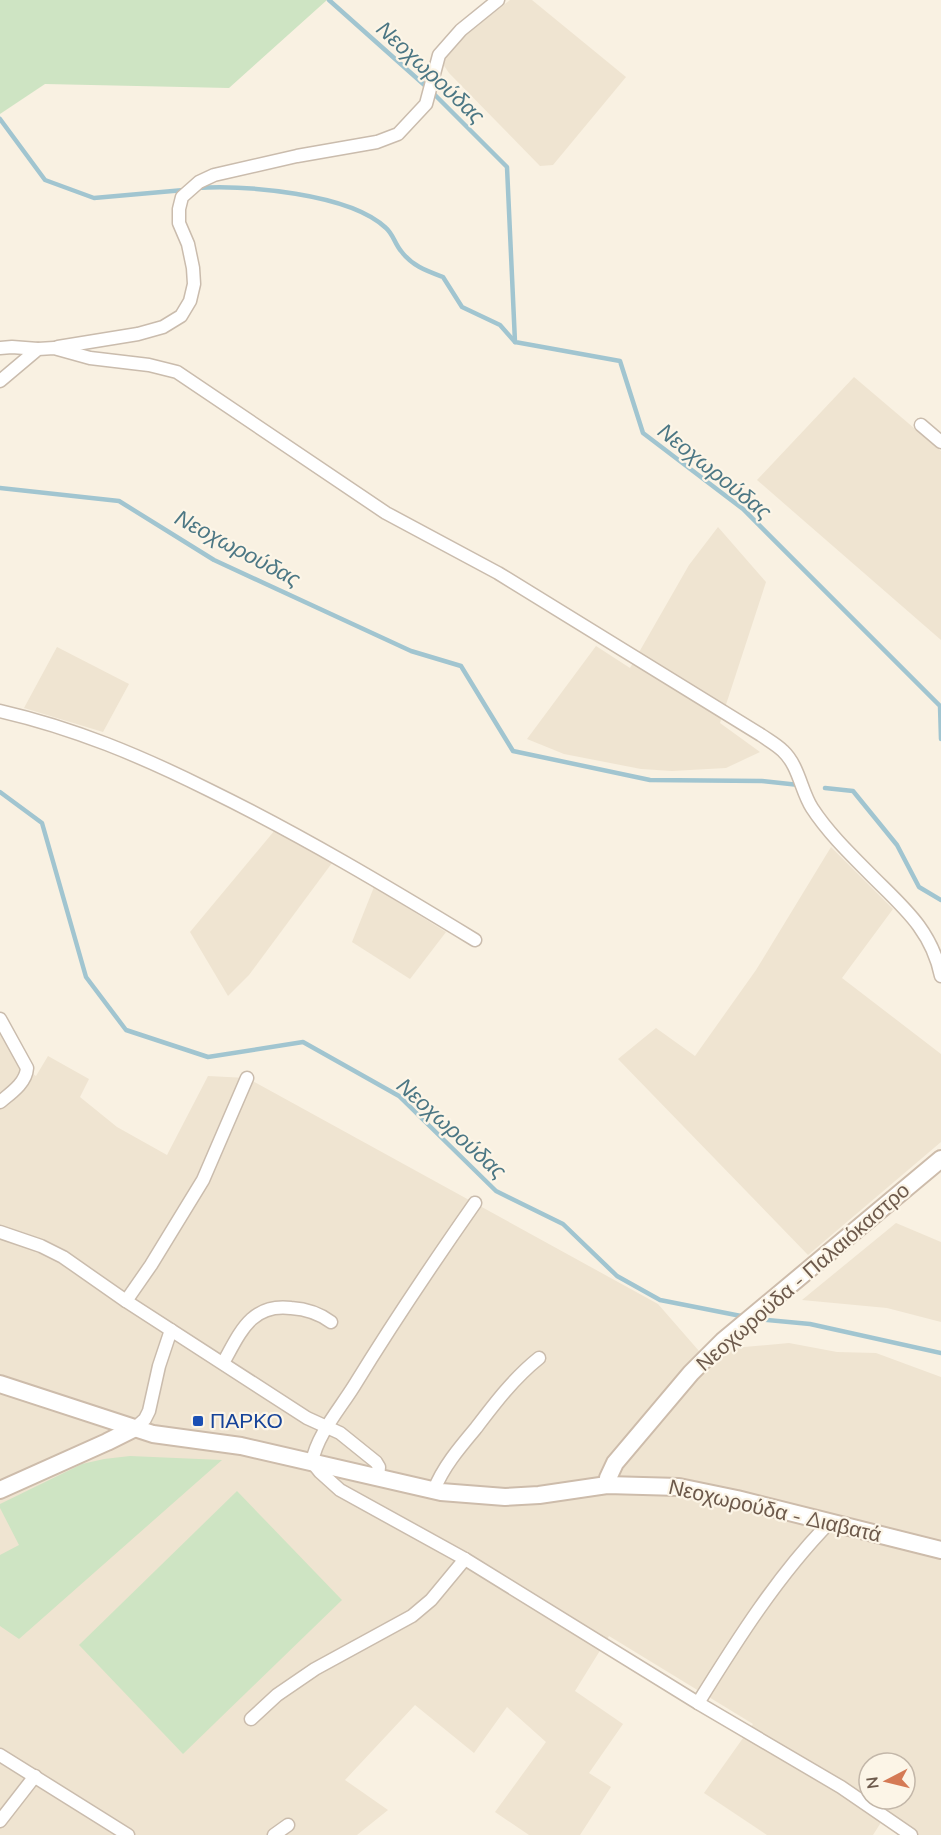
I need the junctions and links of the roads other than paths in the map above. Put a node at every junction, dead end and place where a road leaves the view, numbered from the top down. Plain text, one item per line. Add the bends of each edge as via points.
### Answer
1 (498, 0) edge
2 (0, 348) edge
3 (54, 348) junction
4 (38, 349) junction
5 (0, 381) edge
6 (921, 425) dead end
7 (941, 442) edge
8 (0, 711) edge
9 (475, 940) dead end
10 (941, 976) edge
11 (0, 1018) edge
12 (247, 1078) dead end
13 (0, 1102) edge
14 (941, 1159) edge
15 (475, 1203) dead end
16 (0, 1232) edge
17 (126, 1301) junction
18 (331, 1322) dead end
19 (171, 1330) junction
20 (539, 1358) dead end
21 (223, 1363) junction
22 (0, 1384) edge
23 (328, 1427) junction
24 (135, 1428) junction
25 (312, 1462) junction
26 (378, 1478) junction
27 (607, 1485) junction
28 (0, 1490) edge
29 (434, 1490) junction
30 (830, 1522) junction
31 (941, 1550) edge
32 (465, 1559) junction
33 (698, 1703) junction
34 (251, 1719) dead end
35 (0, 1755) edge
36 (35, 1776) junction
37 (0, 1821) edge
38 (288, 1825) dead end
39 (128, 1835) edge
40 (274, 1835) edge
41 (910, 1835) edge

1 - 3 street via 461,30 439,55 426,104 398,134 377,142 214,176 199,182 182,197 179,223 188,244 194,284 181,316 163,327 138,334
2 - 4 street
3 - 4 street
3 - 10 street via 177,372 386,513 498,573 761,735 784,752 811,807 831,832 907,909 926,934
4 - 5 street
6 - 7 street
8 - 9 street via 98,740 199,785 338,858
11 - 13 street via 27,1068 18,1088
12 - 17 street via 199,1186
14 - 27 street, Νεοχωρούδα - Παλαιόκαστρο via 723,1341 615,1463
15 - 23 street via 409,1297
16 - 17 street via 50,1250
17 - 19 street
18 - 21 street via 298,1308 280,1306 264,1310 238,1336
19 - 21 street
19 - 24 street via 147,1416
20 - 29 street via 487,1413
21 - 23 street via 307,1418
22 - 24 street, Νεοχωρούδα - Διαβατά
23 - 25 street
23 - 26 street via 376,1462
24 - 25 street, Νεοχωρούδα - Διαβατά
24 - 28 street
25 - 26 street, Νεοχωρούδα - Διαβατά
25 - 32 street via 340,1490
26 - 29 street, Νεοχωρούδα - Διαβατά
27 - 29 street, Νεοχωρούδα - Διαβατά via 521,1496
27 - 30 street, Νεοχωρούδα - Διαβατά via 696,1490
30 - 31 street, Νεοχωρούδα - Διαβατά
30 - 33 street via 756,1614
32 - 33 street
32 - 34 street via 431,1600 412,1616 315,1669
33 - 41 street via 841,1787
35 - 36 street
36 - 37 street
36 - 39 street
38 - 40 street

